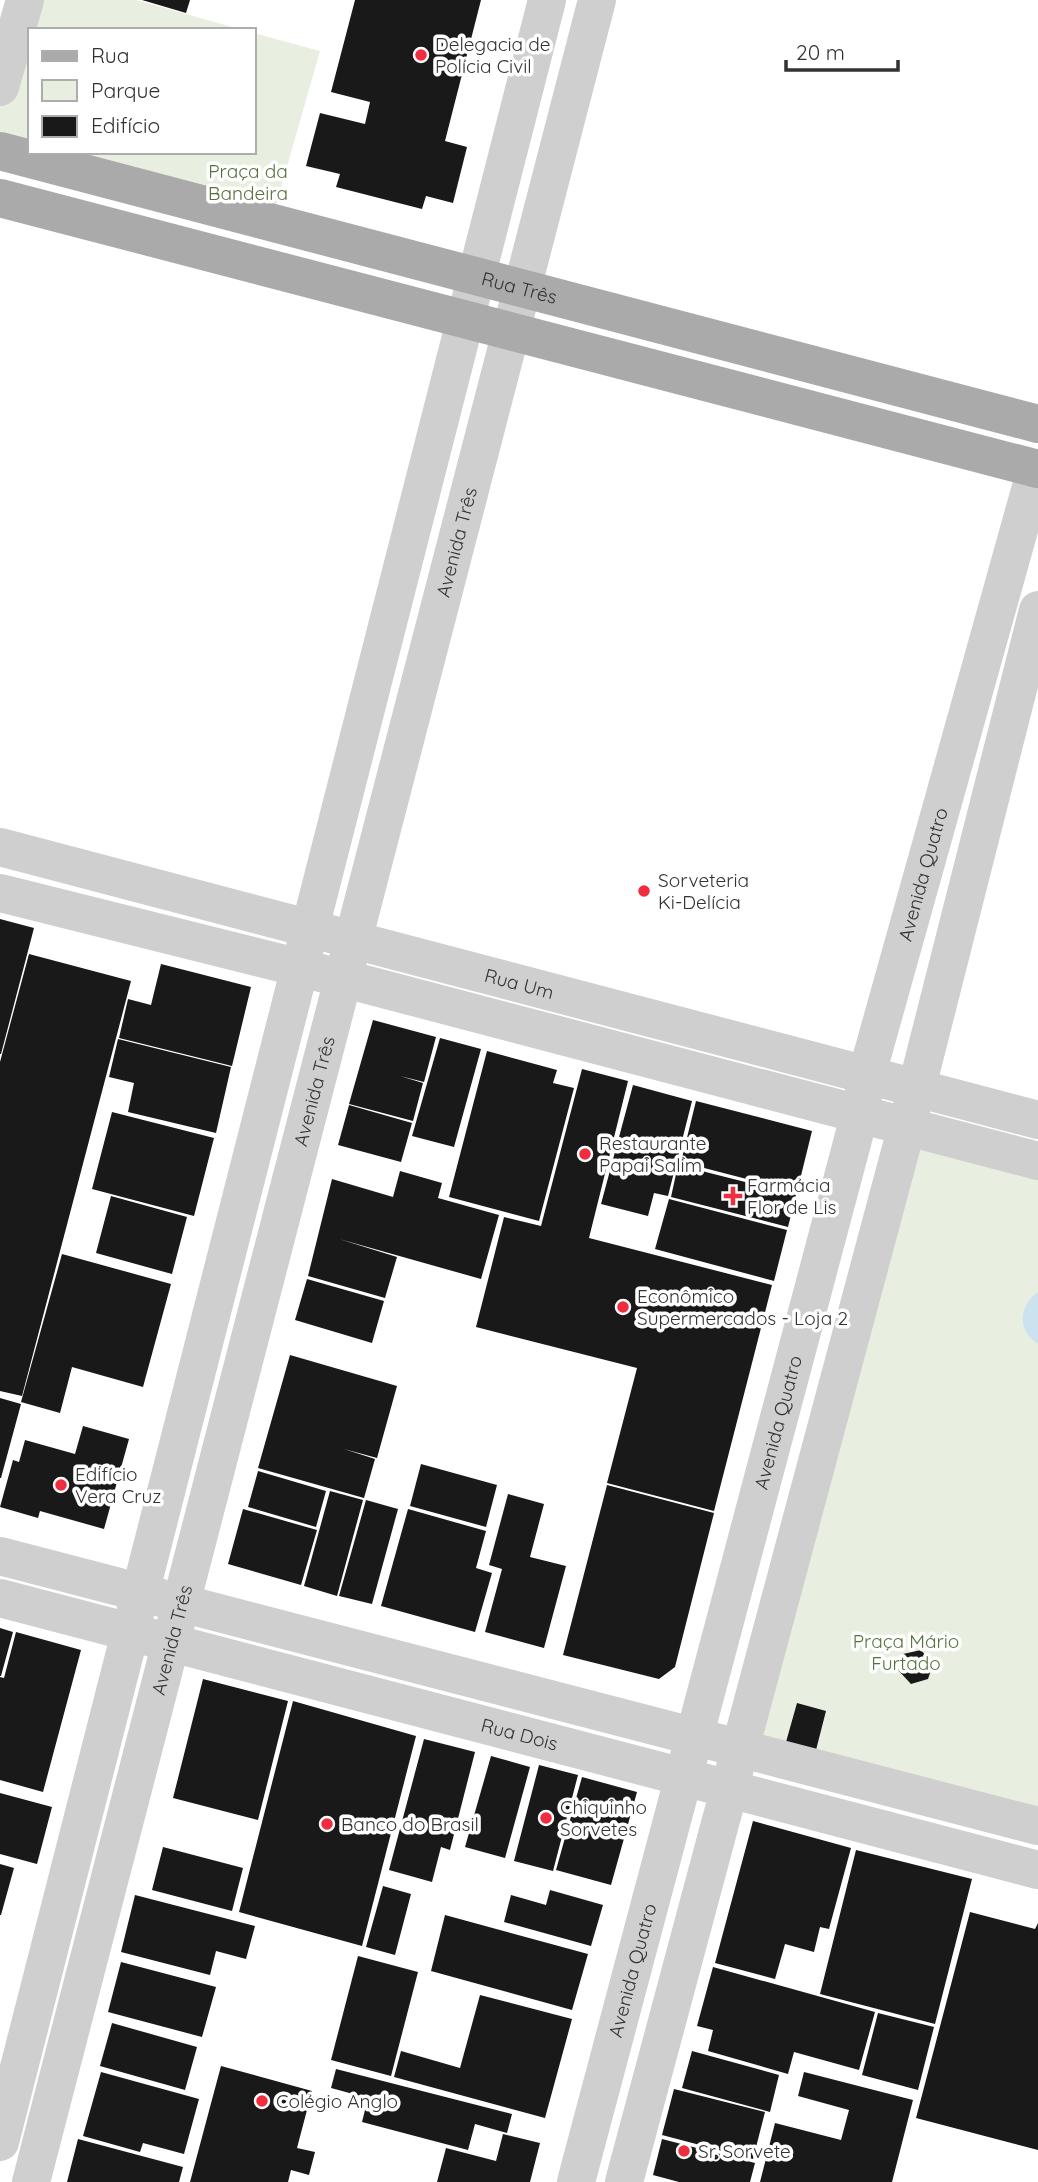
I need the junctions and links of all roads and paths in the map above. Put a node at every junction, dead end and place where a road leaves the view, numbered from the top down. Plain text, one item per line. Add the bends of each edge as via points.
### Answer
1 (24, 0) edge
2 (547, 0) edge
3 (597, 0) edge
4 (0, 87) edge
5 (0, 151) edge
6 (0, 198) edge
7 (478, 274) junction
8 (522, 286) junction
9 (468, 320) junction
10 (509, 331) junction
11 (1038, 424) edge
12 (1037, 466) edge
13 (1038, 610) edge
14 (0, 847) edge
15 (0, 893) edge
16 (309, 927) junction
17 (354, 939) junction
18 (298, 967) junction
19 (345, 979) junction
20 (867, 1074) junction
21 (914, 1086) junction
22 (860, 1113) junction
23 (1038, 1120) edge
24 (907, 1126) junction
25 (1038, 1161) edge
26 (0, 1556) edge
27 (136, 1590) junction
28 (0, 1598) edge
29 (182, 1602) junction
30 (126, 1631) junction
31 (173, 1643) junction
32 (694, 1737) junction
33 (742, 1747) junction
34 (685, 1777) junction
35 (731, 1788) junction
36 (1038, 1826) edge
37 (1038, 1870) edge
38 (0, 2143) edge
39 (31, 2182) edge
40 (576, 2182) edge
41 (624, 2182) edge

1 - 4 street
2 - 7 street
3 - 8 street, Avenida Três
5 - 7 main road, Rua Três
6 - 9 main road
7 - 8 main road, Rua Três
7 - 9 street
8 - 10 street, Avenida Três
8 - 11 main road, Rua Três
9 - 10 main road
9 - 16 street
10 - 12 main road
10 - 17 street, Avenida Três
12 - 20 street, Avenida Quatro
13 - 21 street
14 - 16 street, Rua Um
15 - 18 street, Rua Um
16 - 17 street, Rua Um
16 - 18 street
17 - 19 street, Avenida Três
17 - 20 street, Rua Um
18 - 19 street, Rua Um
18 - 27 street
19 - 22 street, Rua Um
19 - 29 street, Avenida Três
20 - 21 street, Rua Um
20 - 22 street, Avenida Quatro
21 - 23 street, Rua Um
21 - 24 street
22 - 24 street, Rua Um
22 - 32 street, Avenida Quatro
24 - 25 street, Rua Um
24 - 33 street
26 - 27 street
27 - 29 street
27 - 30 street
28 - 30 street, Rua Dois
29 - 31 street, Avenida Três
29 - 32 street
30 - 31 street, Rua Dois
30 - 38 street
31 - 34 street, Rua Dois
31 - 39 street, Avenida Três
32 - 33 street
32 - 34 street, Avenida Quatro
33 - 35 street
33 - 36 street
34 - 35 street, Rua Dois
34 - 40 street, Avenida Quatro
35 - 37 street, Rua Dois
35 - 41 street

